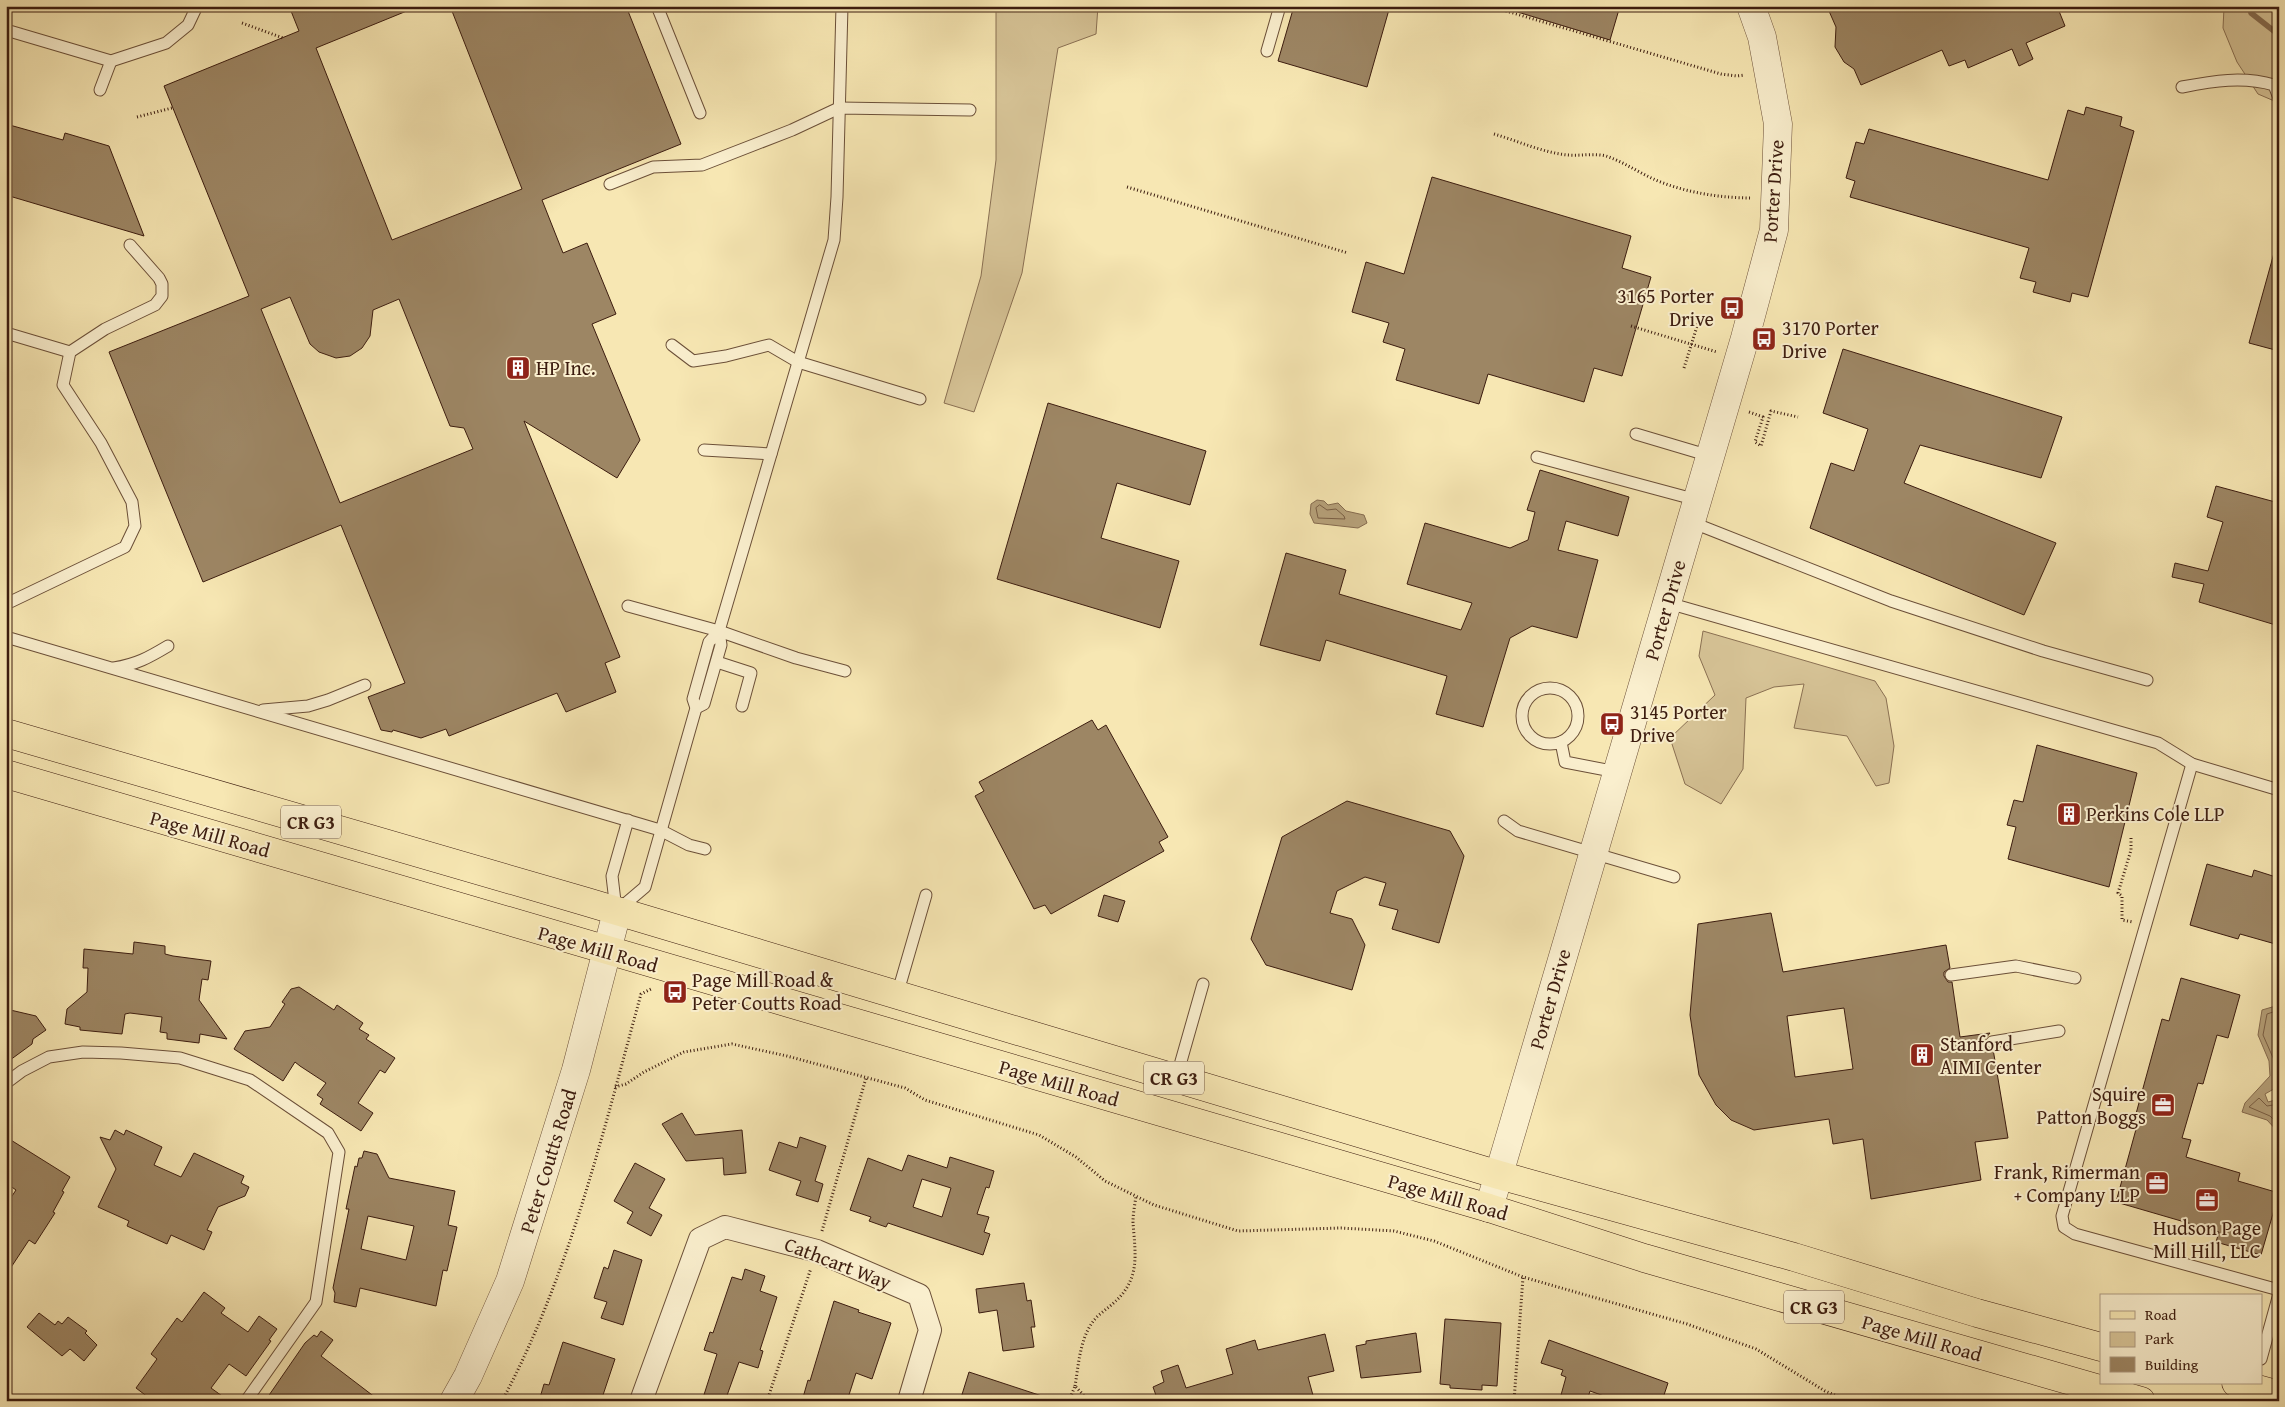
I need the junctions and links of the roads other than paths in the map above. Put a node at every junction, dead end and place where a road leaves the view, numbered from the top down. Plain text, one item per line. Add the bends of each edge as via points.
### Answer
1 (197, 6) edge
2 (657, 6) edge
3 (842, 6) edge
4 (1280, 6) edge
5 (1751, 6) edge
6 (6, 30) edge
7 (1267, 51) dead end
8 (111, 62) junction
9 (2182, 87) dead end
10 (100, 90) dead end
11 (2279, 98) edge
12 (839, 108) junction
13 (970, 110) dead end
14 (700, 113) dead end
15 (610, 184) dead end
16 (130, 245) dead end
17 (6, 333) edge
18 (672, 344) dead end
19 (70, 352) junction
20 (798, 362) junction
21 (920, 399) dead end
22 (1636, 434) dead end
23 (704, 450) dead end
24 (770, 454) junction
25 (1537, 456) dead end
26 (1710, 456) junction
27 (1694, 511) junction
28 (1667, 603) junction
29 (6, 604) edge
30 (628, 606) dead end
31 (719, 631) junction
32 (6, 637) edge
33 (168, 646) dead end
34 (717, 662) junction
35 (113, 668) junction
36 (845, 671) dead end
37 (2147, 680) dead end
38 (365, 685) dead end
39 (742, 706) dead end
40 (247, 708) junction
41 (696, 708) junction
42 (6, 733) edge
43 (1561, 742) junction
44 (2192, 764) junction
45 (1617, 772) junction
46 (6, 774) edge
47 (2279, 790) edge
48 (628, 820) junction
49 (1504, 821) dead end
50 (660, 830) junction
51 (705, 848) dead end
52 (1593, 854) junction
53 (1674, 877) dead end
54 (926, 895) dead end
55 (617, 912) junction
56 (605, 950) junction
57 (1951, 975) dead end
58 (2075, 978) dead end
59 (1203, 984) dead end
60 (897, 994) junction
61 (2059, 1031) dead end
62 (1992, 1042) dead end
63 (1176, 1079) junction
64 (6, 1083) edge
65 (1499, 1175) junction
66 (1489, 1208) junction
67 (2279, 1292) edge
68 (2100, 1347) edge
69 (2262, 1355) edge
70 (246, 1401) edge
71 (454, 1401) edge
72 (641, 1401) edge
73 (909, 1401) edge
74 (2141, 1401) edge

1 - 8 lane via 188,25 166,43
2 - 14 lane
3 - 12 lane
4 - 7 lane
5 - 26 street, Porter Drive via 1762,38 1778,124 1774,230
6 - 8 lane
8 - 10 lane
9 - 11 lane via 2232,79 2260,81 2274,85
12 - 13 lane
12 - 15 lane via 702,165 652,167
12 - 20 lane via 834,240
16 - 19 lane via 159,278 162,296 155,305 105,329
17 - 19 lane
18 - 20 lane via 693,361 769,345
19 - 29 lane via 63,385 101,443 132,502 135,526 125,547
20 - 21 lane
20 - 24 lane
22 - 26 lane
23 - 24 lane
24 - 31 lane
25 - 27 lane
26 - 27 street, Porter Drive
27 - 28 street, Porter Drive
27 - 37 lane via 1891,601 2043,651
28 - 44 lane via 2158,743
28 - 45 street, Porter Drive
30 - 31 lane
31 - 34 lane via 721,645
31 - 36 lane
31 - 41 lane via 709,642 693,699
32 - 35 lane
33 - 35 lane via 136,664
34 - 39 lane via 750,673
34 - 41 lane via 704,704
35 - 40 lane
38 - 40 lane via 308,706
40 - 48 lane
41 - 50 lane
42 - 55 main road, Page Mill Road / CR G3
43 - 43 lane via 1574,729 1577,711 1574,702 1560,690 1542,690 1533,694 1522,713 1528,734 1547,744
43 - 45 lane via 1565,762
44 - 47 lane
44 - 67 lane via 2062,1216 2064,1227 2075,1234
45 - 52 street, Porter Drive
46 - 56 main road, Page Mill Road / CR G3
48 - 50 lane
48 - 55 lane via 612,876
49 - 52 lane via 1518,831
50 - 51 lane via 689,845
50 - 55 lane via 644,887
52 - 53 lane
52 - 65 street, Porter Drive
54 - 60 lane
55 - 56 street, Peter Coutts Road
55 - 60 main road, Page Mill Road / CR G3
56 - 66 main road, Page Mill Road / CR G3
56 - 71 street, Peter Coutts Road via 576,1070 510,1281
57 - 58 lane via 2016,966
59 - 63 lane
60 - 63 main road, Page Mill Road / CR G3
61 - 62 lane
63 - 65 main road, Page Mill Road / CR G3
64 - 70 lane via 50,1057 84,1052 180,1058 250,1080 328,1133 340,1152 316,1302
65 - 66 street, Porter Drive
65 - 68 main road, Page Mill Road / CR G3
66 - 74 main road, Page Mill Road / CR G3 via 1644,1258
67 - 69 lane
72 - 73 street, Cathcart Way via 700,1239 725,1227 817,1251 919,1295 930,1330

